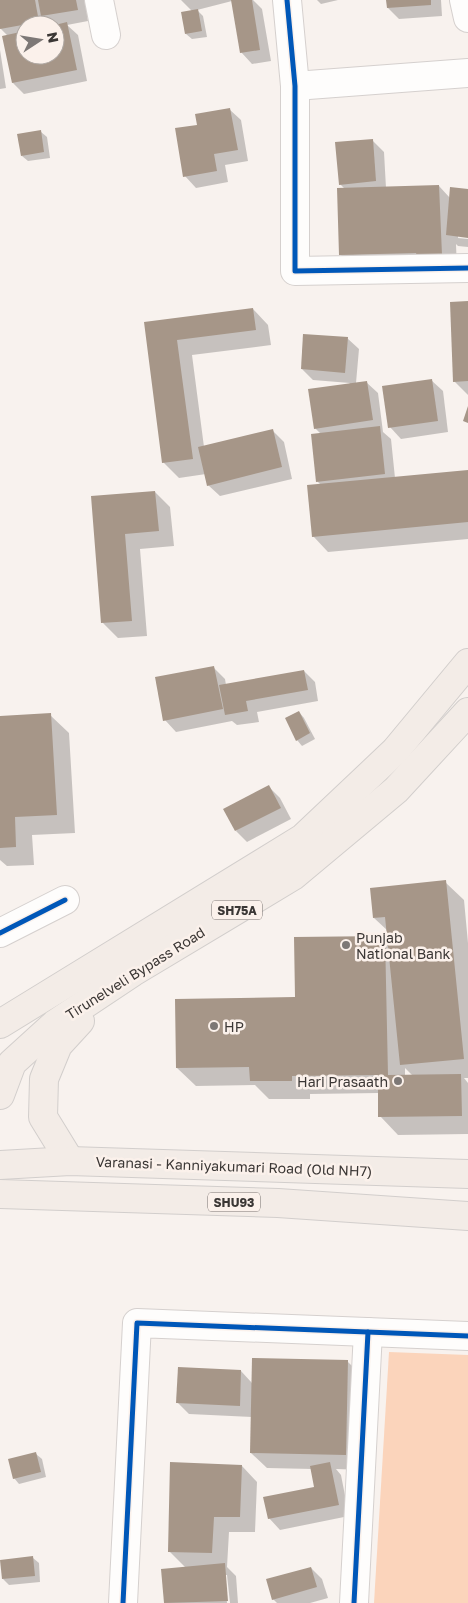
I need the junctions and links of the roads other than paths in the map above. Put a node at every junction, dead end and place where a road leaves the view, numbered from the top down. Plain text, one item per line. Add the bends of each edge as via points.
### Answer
1 (99, 0) edge
2 (287, 0) edge
3 (464, 0) edge
4 (468, 18) edge
5 (106, 35) dead end
6 (468, 73) edge
7 (295, 86) junction
8 (468, 268) edge
9 (468, 664) edge
10 (468, 712) edge
11 (65, 900) dead end
12 (0, 933) edge
13 (116, 984) junction
14 (0, 1024) edge
15 (0, 1095) edge
16 (70, 1161) junction
17 (0, 1165) edge
18 (468, 1174) edge
19 (0, 1194) edge
20 (468, 1216) edge
21 (368, 1332) junction
22 (468, 1336) edge
23 (122, 1603) edge
24 (354, 1603) edge

1 - 5 street
2 - 7 street
3 - 4 street
6 - 7 street
7 - 8 street via 295,271
9 - 14 main road, Tirunelveli Bypass Road / SH75A via 395,751 303,838
10 - 13 main road, Tirunelveli Bypass Road / SH75A via 396,790 293,876
11 - 12 street
13 - 15 main road, Tirunelveli Bypass Road / SH75A via 55,1024 12,1064
13 - 16 main road via 58,1045 44,1078 43,1117
16 - 17 main road, Varanasi - Kanniyakumari Road (Old NH7)
16 - 18 main road, Varanasi - Kanniyakumari Road (Old NH7)
19 - 20 main road, SHU93 via 278,1203
21 - 22 street
21 - 23 street via 137,1323
21 - 24 street

